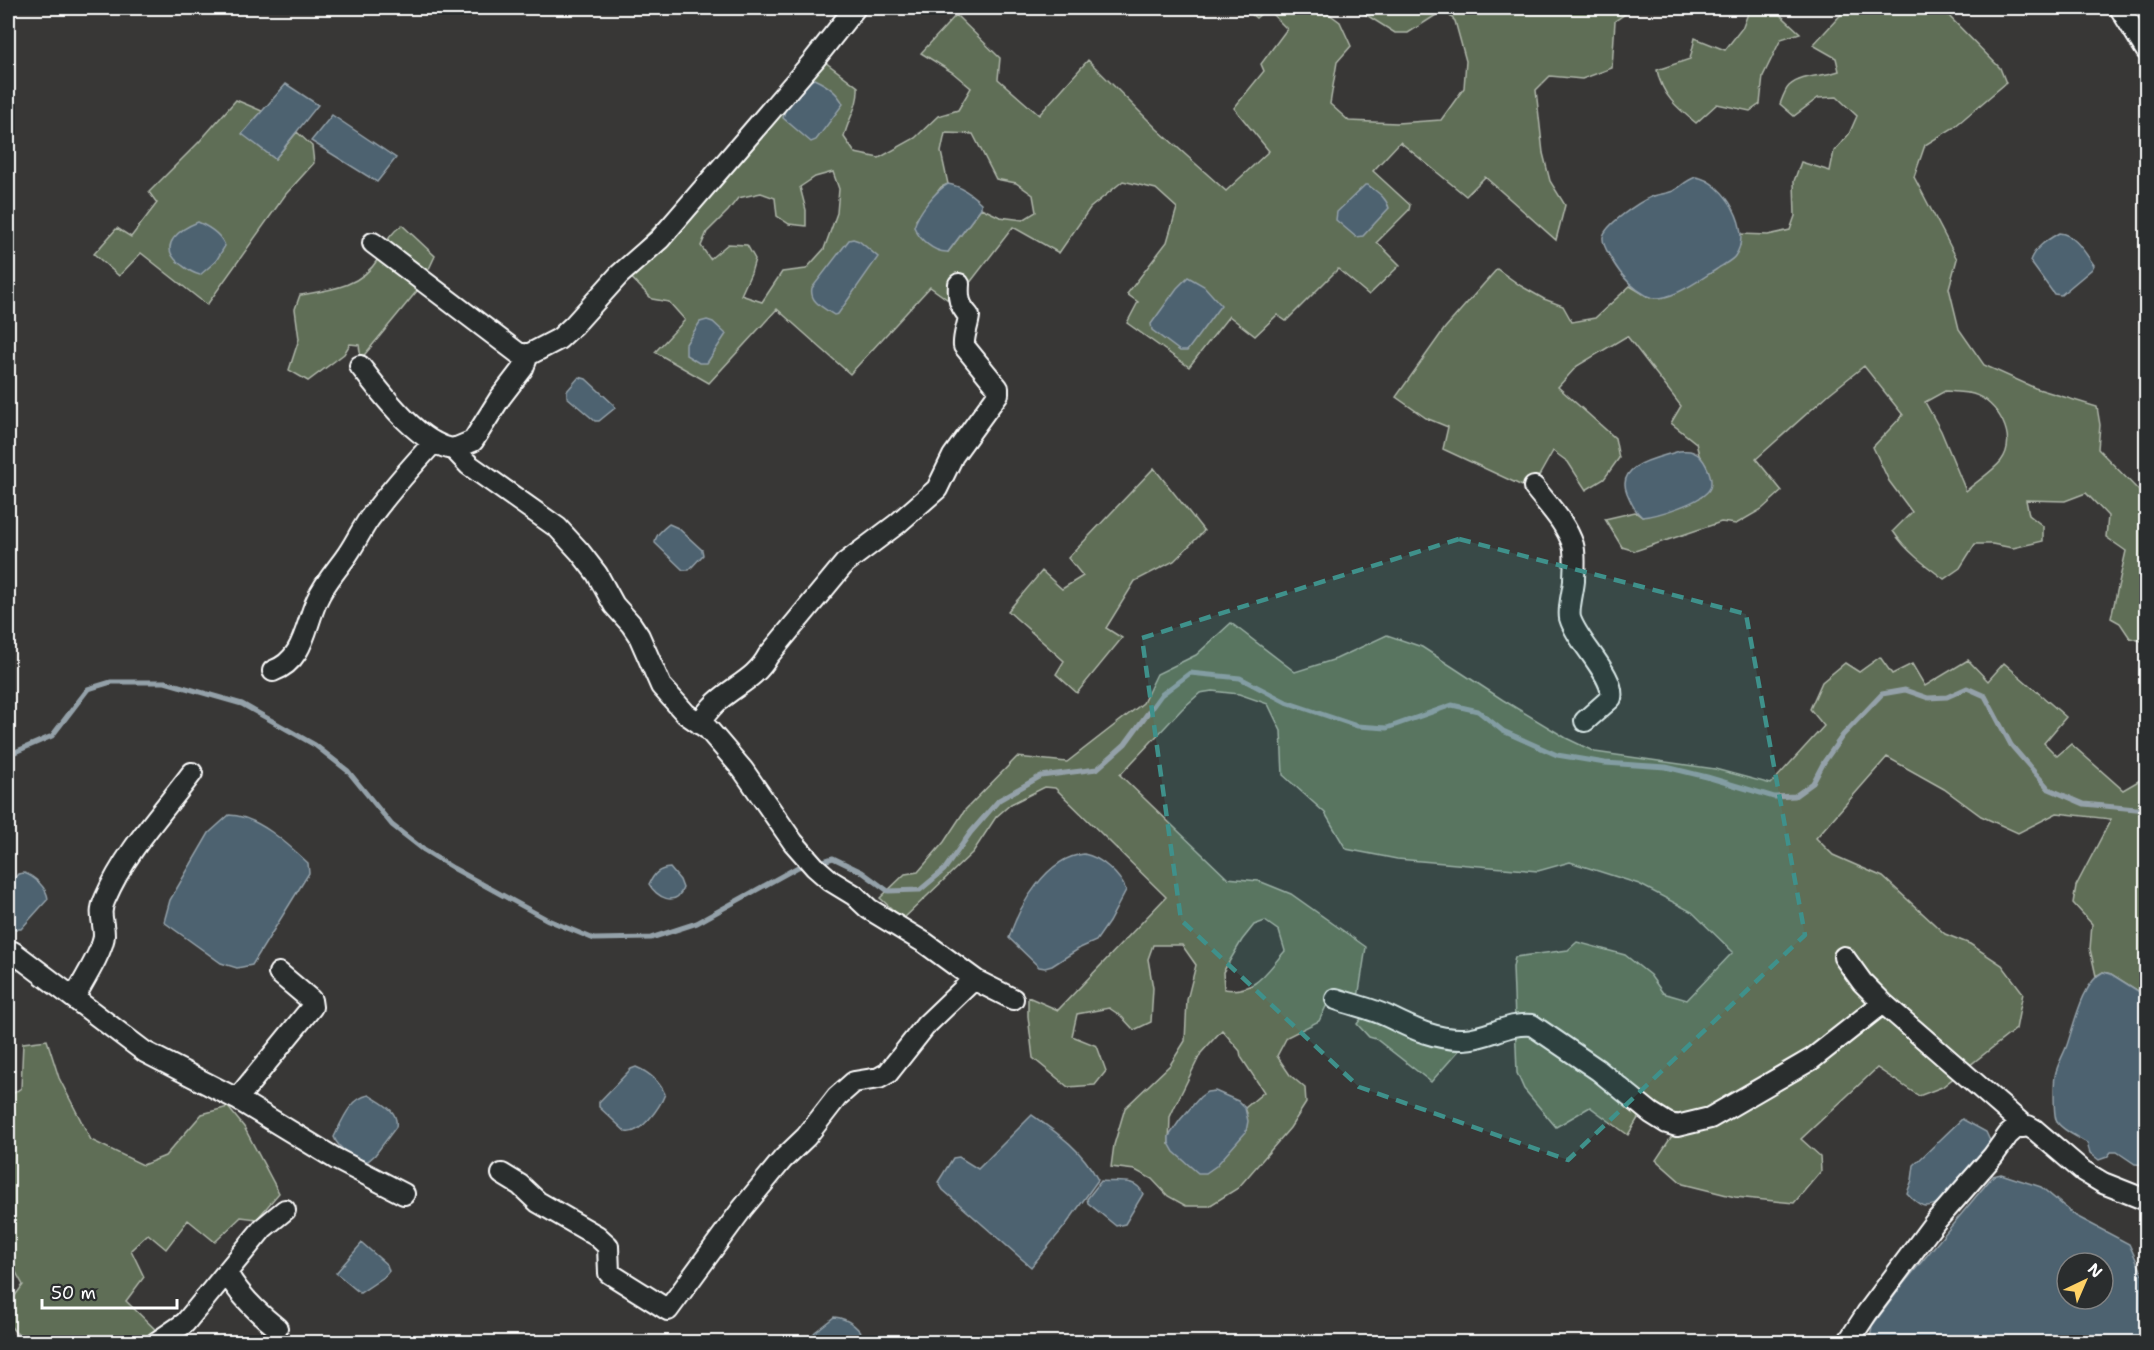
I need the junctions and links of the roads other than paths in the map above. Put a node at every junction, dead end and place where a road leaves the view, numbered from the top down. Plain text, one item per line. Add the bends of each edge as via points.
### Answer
1 (855, 8) edge
2 (2120, 8) edge
3 (2146, 50) edge
4 (373, 243) dead end
5 (959, 284) dead end
6 (528, 355) junction
7 (360, 366) dead end
8 (434, 442) junction
9 (454, 448) junction
10 (1534, 487) dead end
11 (273, 671) dead end
12 (1585, 721) dead end
13 (700, 724) junction
14 (192, 773) dead end
15 (13, 952) dead end
16 (1844, 957) dead end
17 (279, 973) dead end
18 (974, 979) junction
19 (74, 998) junction
20 (1013, 999) dead end
21 (1336, 999) dead end
22 (1883, 1003) junction
23 (237, 1099) junction
24 (2023, 1127) junction
25 (502, 1174) dead end
26 (404, 1194) dead end
27 (2145, 1199) edge
28 (285, 1210) dead end
29 (227, 1273) junction
30 (276, 1328) dead end
31 (157, 1342) edge
32 (1848, 1342) edge

1 - 6 street via 660,240 619,275 559,339
2 - 3 street
4 - 6 street via 518,353
5 - 13 street via 958,298 969,316 964,346 998,388 998,394 953,456 937,489 845,563 762,667 717,700
6 - 9 street via 473,441
7 - 8 street via 395,408
8 - 9 street
8 - 11 street via 369,519 330,577 297,654
9 - 13 street via 469,465 558,528 580,552 639,636 661,686
10 - 12 street via 1560,520 1573,545 1570,616 1612,687 1611,698
13 - 18 street via 743,770 815,867 869,909 926,943
14 - 19 street via 119,869 103,902 100,921 104,936
15 - 19 street
16 - 22 street
17 - 23 street via 311,1000 312,1007
18 - 20 street
18 - 25 street via 926,1025 888,1073 854,1082 837,1097 742,1209 668,1310 609,1273 608,1246 597,1236 538,1202
19 - 23 street via 145,1052
21 - 22 street via 1442,1037 1464,1039 1520,1023 1532,1024 1651,1113 1677,1126 1710,1118 1812,1059
22 - 24 street
23 - 26 street via 336,1160
24 - 27 street via 2036,1130 2093,1177
24 - 32 street via 2008,1135 1935,1222
28 - 29 street via 263,1228
29 - 30 street via 255,1310
29 - 31 street via 185,1323

